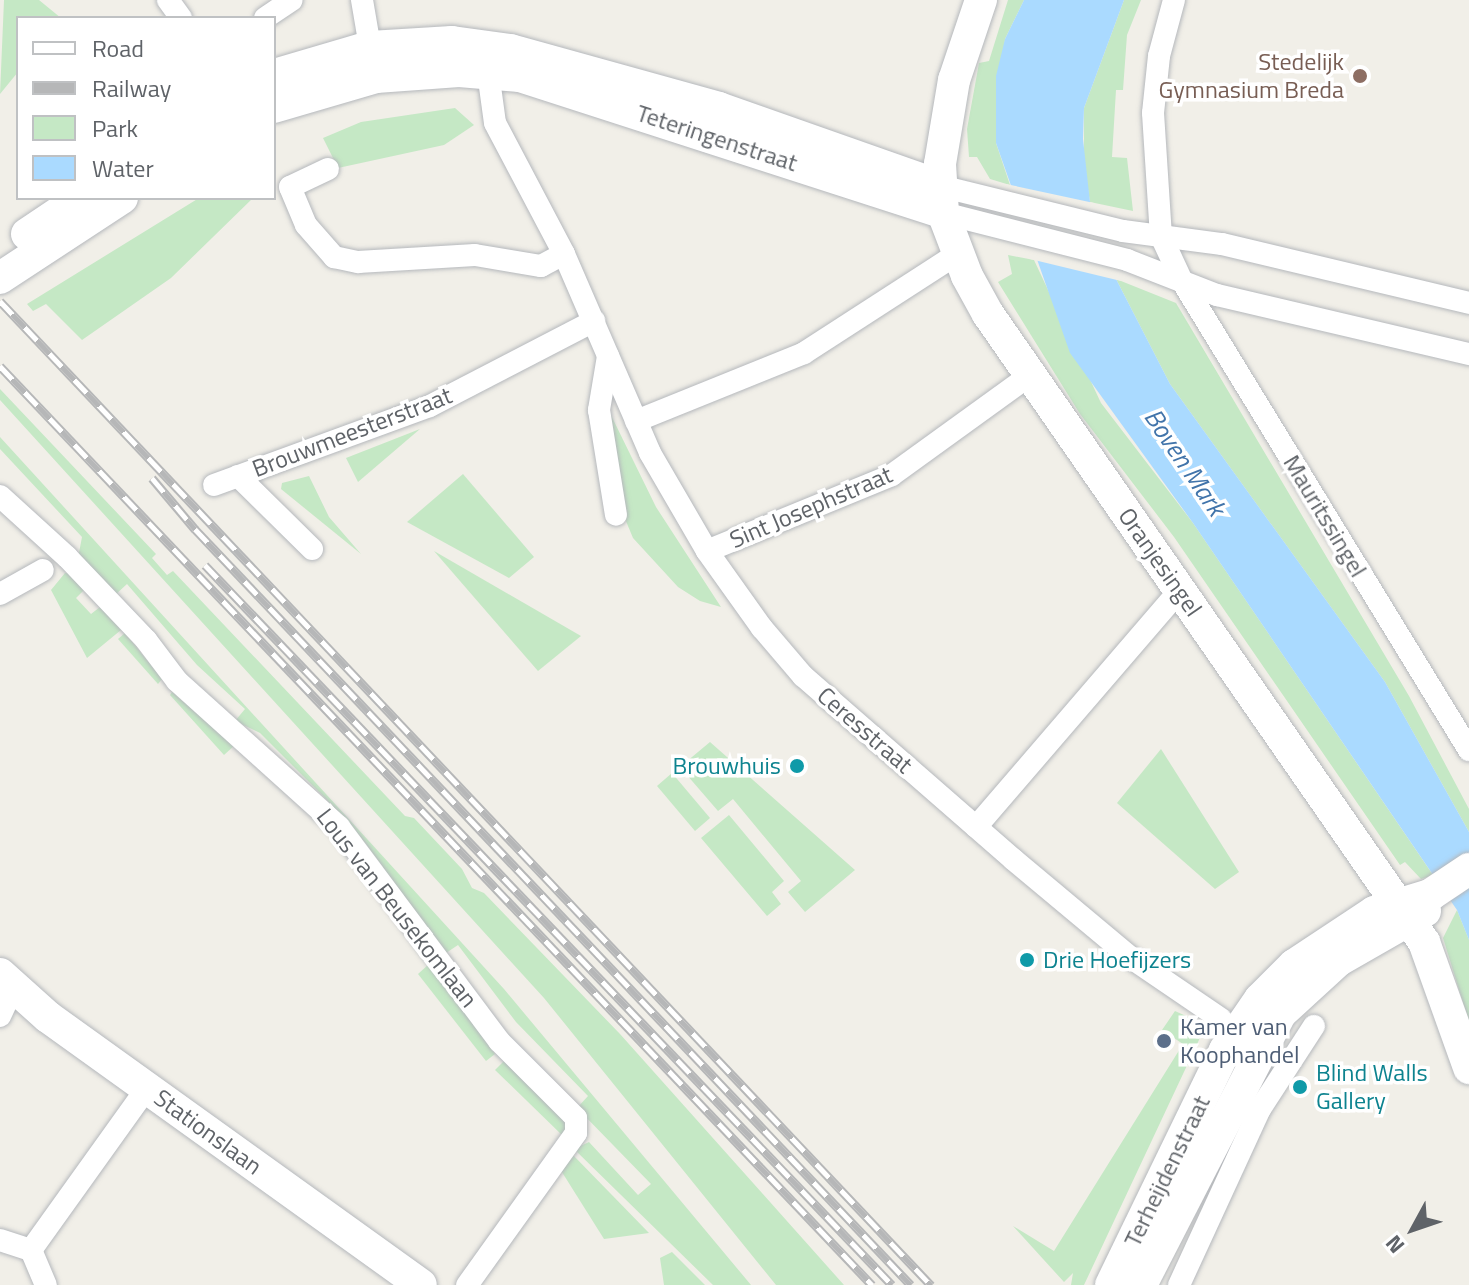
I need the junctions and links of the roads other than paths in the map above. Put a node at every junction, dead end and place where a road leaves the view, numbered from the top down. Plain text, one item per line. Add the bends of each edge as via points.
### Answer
1 (292, 0) edge
2 (362, 0) edge
3 (981, 0) edge
4 (1174, 0) edge
5 (268, 16) edge
6 (370, 47) junction
7 (488, 60) junction
8 (276, 74) edge
9 (276, 106) edge
10 (328, 169) dead end
11 (942, 199) junction
12 (78, 200) edge
13 (119, 200) edge
14 (1161, 236) junction
15 (0, 253) edge
16 (564, 254) junction
17 (957, 254) junction
18 (0, 278) edge
19 (1182, 281) junction
20 (1469, 303) edge
21 (594, 321) junction
22 (1469, 354) edge
23 (608, 356) junction
24 (1030, 375) junction
25 (636, 421) junction
26 (238, 476) junction
27 (214, 485) dead end
28 (0, 496) edge
29 (616, 515) dead end
30 (312, 549) dead end
31 (707, 551) junction
32 (43, 570) dead end
33 (1180, 590) junction
34 (0, 594) edge
35 (1469, 750) edge
36 (976, 827) junction
37 (1469, 869) edge
38 (1469, 884) edge
39 (1415, 907) junction
40 (4, 997) edge
41 (1221, 1019) dead end
42 (1314, 1026) dead end
43 (1469, 1068) edge
44 (142, 1094) junction
45 (0, 1240) edge
46 (31, 1250) junction
47 (46, 1285) edge
48 (397, 1285) edge
49 (421, 1285) edge
50 (467, 1285) edge
51 (1111, 1285) edge
52 (1141, 1285) edge
53 (1179, 1285) edge

1 - 5 street
2 - 6 street
3 - 11 main road via 954,80 940,153
4 - 14 street via 1159,56 1153,113
6 - 7 main road via 452,42
6 - 8 main road
7 - 9 main road via 376,77
7 - 11 main road, Teteringenstraat via 565,63 719,108
7 - 16 street, Ceresstraat via 495,123
10 - 16 street via 290,187 306,225 334,257 358,262 475,255 541,266
11 - 14 street via 1005,202
11 - 17 main road, Oranjesingel
11 - 19 street via 1012,232 1127,260
12 - 15 main road
13 - 18 main road
14 - 19 street, Mauritssingel
14 - 20 street via 1222,244
16 - 21 street, Ceresstraat
17 - 24 main road, Oranjesingel via 988,314
17 - 25 street via 804,353
19 - 22 street via 1217,295
19 - 35 street, Mauritssingel
21 - 23 street, Ceresstraat
21 - 26 street, Brouwmeesterstraat via 430,406
23 - 25 street, Ceresstraat
23 - 29 street via 599,410
24 - 31 street, Sint Josephstraat via 892,475
24 - 33 main road, Oranjesingel
25 - 31 street, Ceresstraat
26 - 27 street, Brouwmeesterstraat
26 - 30 street, Brouwmeesterstraat
28 - 50 street, Lous van Beusekomlaan via 67,557 177,681 339,827 499,1041 576,1118 576,1133
31 - 36 street, Ceresstraat via 803,676
32 - 34 street
33 - 36 street
33 - 39 main road, Oranjesingel
36 - 41 street, Ceresstraat via 1130,957
37 - 39 main road
38 - 39 main road
39 - 43 main road, Oranjesingel
39 - 51 main road, Terheijdenstraat via 1374,912 1310,953 1248,1013
39 - 52 main road, Terheijdenstraat via 1339,960 1280,1014
40 - 44 main road, Stationslaan
42 - 53 street via 1288,1059
44 - 46 street
44 - 48 main road, Stationslaan
44 - 49 main road, Stationslaan
45 - 46 street
46 - 47 street

